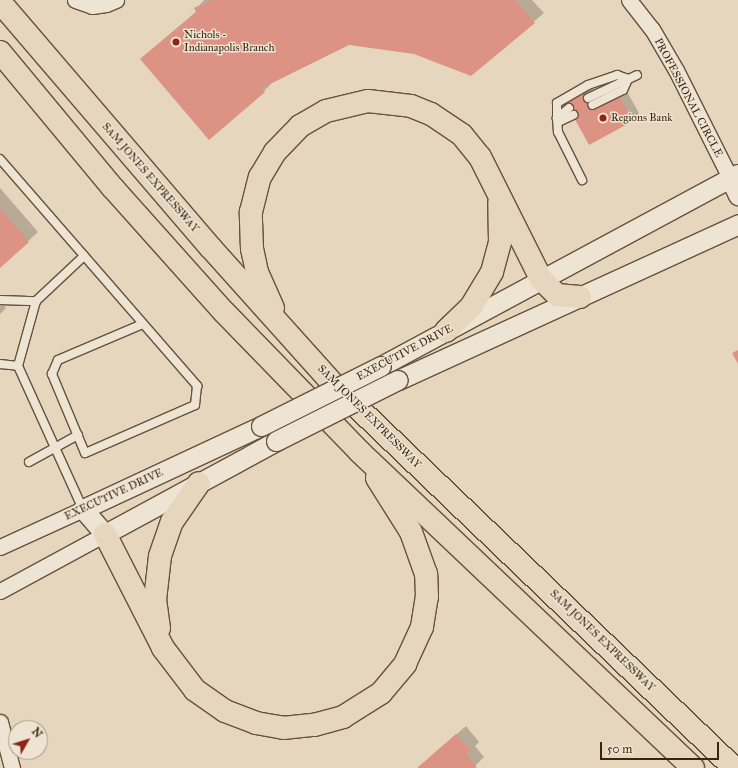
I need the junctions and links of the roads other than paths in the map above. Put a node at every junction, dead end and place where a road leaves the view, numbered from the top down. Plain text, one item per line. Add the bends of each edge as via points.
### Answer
1 (7, 0) edge
2 (75, 0) edge
3 (116, 0) edge
4 (629, 0) edge
5 (0, 2) edge
6 (0, 52) edge
7 (637, 74) dead end
8 (628, 79) junction
9 (66, 80) junction
10 (590, 102) dead end
11 (571, 112) dead end
12 (558, 120) junction
13 (0, 159) edge
14 (582, 180) dead end
15 (735, 182) edge
16 (497, 192) junction
17 (738, 224) edge
18 (84, 256) junction
19 (541, 279) junction
20 (580, 297) junction
21 (0, 300) edge
22 (36, 301) junction
23 (143, 324) junction
24 (280, 324) junction
25 (446, 332) junction
26 (0, 364) edge
27 (18, 366) junction
28 (78, 435) junction
29 (55, 447) junction
30 (360, 452) junction
31 (29, 462) dead end
32 (198, 483) junction
33 (83, 509) junction
34 (105, 534) junction
35 (0, 548) edge
36 (0, 591) edge
37 (164, 648) junction
38 (0, 722) edge
39 (12, 768) edge
40 (692, 768) edge
41 (734, 768) edge

1 - 9 highway
2 - 3 street via 92,6
4 - 15 street, PROFESSIONAL CIRCLE via 652,29 676,70
5 - 9 highway, SAM JONES EXPRESSWAY
6 - 30 highway via 113,188 176,259
7 - 8 lane
8 - 10 lane via 623,90
8 - 12 lane via 617,75 588,85 557,103
9 - 24 highway, SAM JONES EXPRESSWAY via 210,248
11 - 12 lane
12 - 14 lane via 558,132
13 - 18 lane
15 - 19 street, EXECUTIVE DRIVE
16 - 19 highway
16 - 24 highway via 480,157 467,140 432,114 390,102 361,102 339,107 313,118 284,141 270,158 260,177 252,205 251,234 257,272
16 - 25 highway via 501,213 500,242 492,272 471,307
17 - 20 street, EXECUTIVE DRIVE
18 - 22 lane
18 - 23 lane
19 - 20 highway via 557,295
19 - 25 street, EXECUTIVE DRIVE
20 - 32 street, EXECUTIVE DRIVE, bridge via 398,380
21 - 22 lane
22 - 27 lane
23 - 28 lane via 58,360 52,374
23 - 28 lane via 197,386 195,405 85,453
24 - 41 highway, SAM JONES EXPRESSWAY via 333,384
25 - 33 street, EXECUTIVE DRIVE, bridge via 261,426
26 - 27 lane
27 - 29 lane
28 - 29 lane
29 - 31 lane
29 - 33 lane
30 - 37 highway via 410,532 426,574 427,596 422,627 409,658 386,688 363,707 329,722 294,728 272,726 232,714 201,695
30 - 40 highway
32 - 34 street, EXECUTIVE DRIVE
32 - 37 highway via 172,522 158,564 155,607
33 - 34 street
33 - 35 street, EXECUTIVE DRIVE
34 - 36 street, EXECUTIVE DRIVE
34 - 37 highway
38 - 39 street

